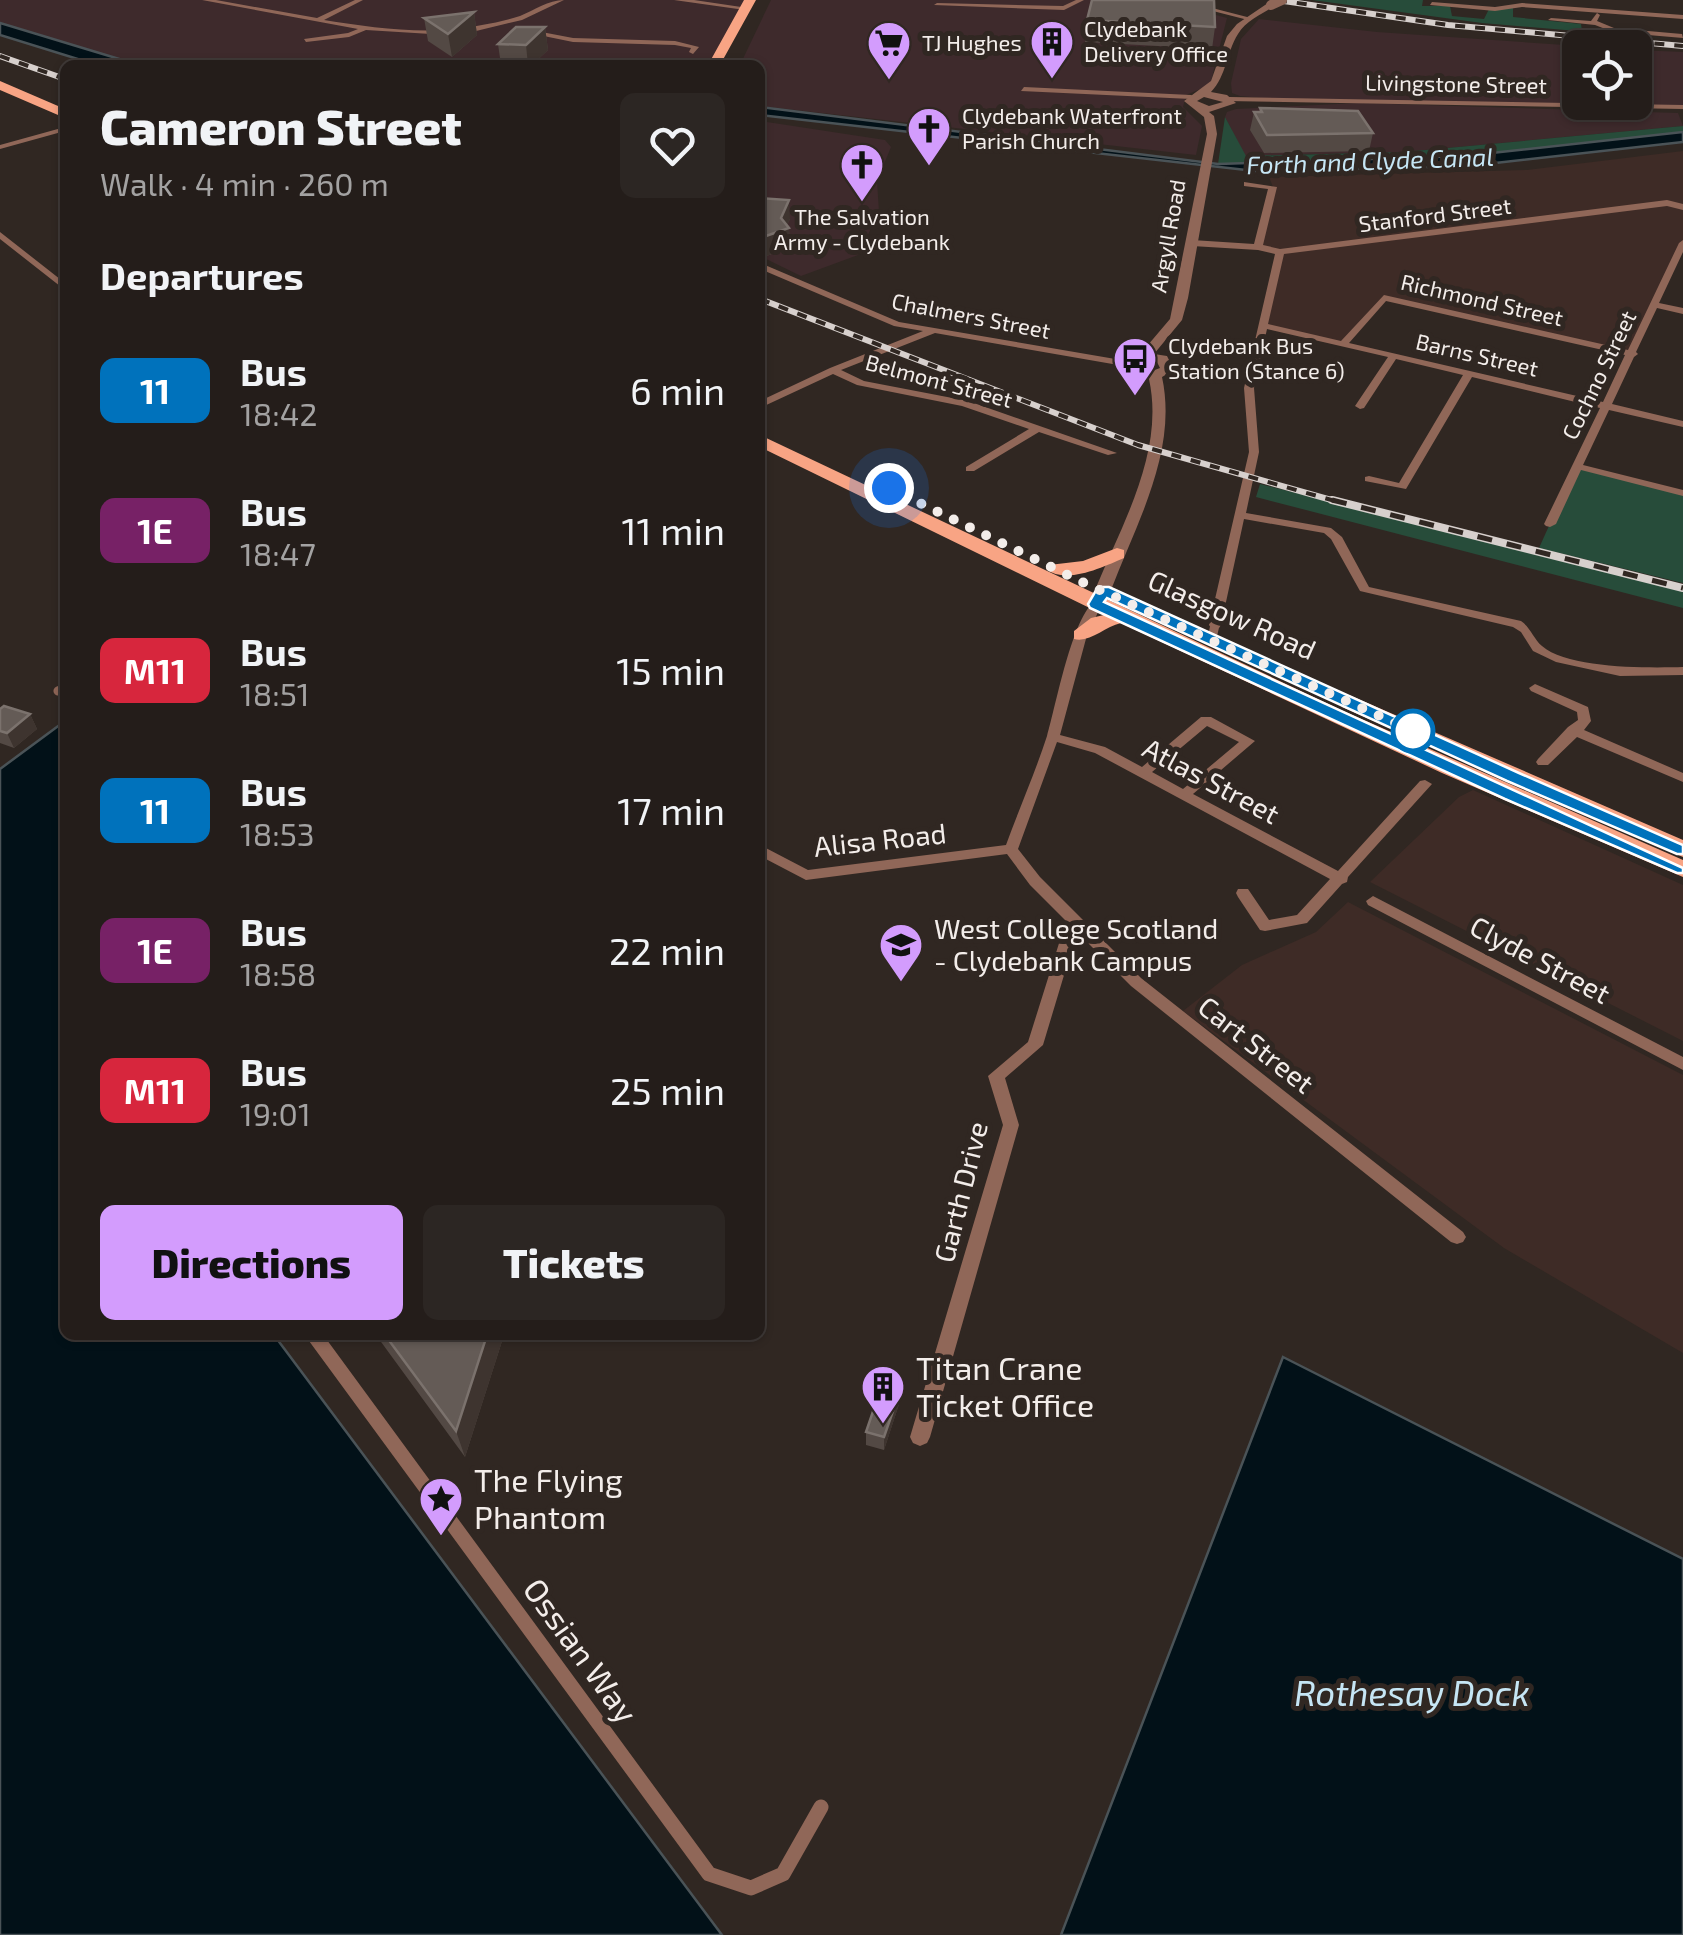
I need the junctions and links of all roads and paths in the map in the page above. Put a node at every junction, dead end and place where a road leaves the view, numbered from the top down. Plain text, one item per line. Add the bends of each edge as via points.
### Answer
1 (205, 0) edge
2 (360, 0) edge
3 (561, 0) edge
4 (677, 0) edge
5 (1081, 0) edge
6 (1173, 0) edge
7 (1282, 0) edge
8 (1538, 3) edge
9 (748, 4) edge
10 (1432, 4) dead end
11 (937, 5) dead end
12 (1597, 11) junction
13 (1683, 17) edge
14 (1248, 18) junction
15 (320, 19) junction
16 (1551, 20) dead end
17 (504, 22) junction
18 (1596, 23) junction
19 (367, 27) junction
20 (1682, 36) edge
21 (306, 40) dead end
22 (693, 52) dead end
23 (717, 60) edge
24 (0, 85) edge
25 (1024, 89) dead end
26 (1199, 98) junction
27 (1227, 100) junction
28 (1683, 110) edge
29 (60, 112) edge
30 (1212, 112) junction
31 (60, 130) edge
32 (0, 147) edge
33 (1248, 184) dead end
34 (1683, 207) edge
35 (0, 235) edge
36 (1683, 242) edge
37 (1192, 243) junction
38 (1258, 246) junction
39 (1280, 252) junction
40 (765, 268) edge
41 (60, 283) edge
42 (1656, 305) junction
43 (1683, 311) edge
44 (1262, 325) junction
45 (932, 331) junction
46 (1342, 345) junction
47 (1632, 354) junction
48 (1146, 355) junction
49 (1394, 357) junction
50 (1124, 363) junction
51 (833, 370) junction
52 (1469, 374) junction
53 (1155, 375) junction
54 (765, 401) edge
55 (1605, 405) junction
56 (1360, 406) dead end
57 (1683, 424) edge
58 (765, 428) edge
59 (1036, 430) junction
60 (765, 442) edge
61 (1112, 453) dead end
62 (1576, 466) junction
63 (970, 469) dead end
64 (1369, 479) dead end
65 (1683, 493) edge
66 (1241, 515) junction
67 (1550, 524) dead end
68 (1117, 554) junction
69 (1056, 569) junction
70 (1100, 597) junction
71 (1124, 616) junction
72 (1213, 632) junction
73 (1081, 635) junction
74 (1683, 671) edge
75 (1536, 688) dead end
76 (1573, 730) junction
77 (1053, 737) junction
78 (1544, 762) dead end
79 (1142, 772) junction
80 (1683, 778) edge
81 (1425, 784) dead end
82 (1184, 795) junction
83 (1011, 849) junction
84 (1683, 849) edge
85 (765, 853) edge
86 (1683, 868) edge
87 (1342, 879) junction
88 (1243, 893) dead end
89 (1373, 901) dead end
90 (1074, 919) junction
91 (1683, 1064) edge
92 (1457, 1237) dead end
93 (318, 1340) edge
94 (920, 1437) dead end
95 (821, 1806) dead end

1 - 15 street
2 - 15 street
3 - 17 street
4 - 9 street
5 - 11 street via 1064,8
6 - 14 street
7 - 14 street, bridge
8 - 10 street
8 - 12 street
9 - 23 main road
12 - 13 street
12 - 18 street
14 - 26 street
15 - 19 street
16 - 18 street
17 - 19 street via 453,30
17 - 22 street via 549,37 681,44 696,46
18 - 20 street
19 - 21 street
24 - 29 main road
25 - 26 street
26 - 27 street
26 - 30 street
27 - 28 street, Livingstone Street
27 - 30 street
30 - 37 street, Argyll Road
31 - 32 street
33 - 38 street via 1273,187
34 - 39 street, Stanford Street via 1667,203
35 - 41 street
36 - 42 street, Cochno Street
37 - 38 street, Stanford Street
37 - 48 street, Argyll Road via 1176,320
38 - 39 street, Stanford Street
39 - 44 street
40 - 45 street, Chalmers Street via 876,317
42 - 43 street
42 - 47 street, Cochno Street
44 - 46 street, Barns Street
44 - 66 street via 1248,388 1254,452
45 - 50 street, Chalmers Street
45 - 51 street
46 - 47 street, Richmond Street via 1384,298
46 - 49 street, Barns Street
47 - 55 street, Cochno Street
48 - 50 street
48 - 53 street via 1168,366
49 - 52 street, Barns Street
49 - 56 street
50 - 53 street via 1138,374
51 - 54 street
51 - 59 street, Belmont Street
52 - 55 street, Barns Street
52 - 64 street via 1402,487
53 - 68 street via 1161,406 1150,468
55 - 57 street, Barns Street
55 - 62 street, Cochno Street
58 - 69 main road, Glasgow Road
59 - 61 street, Belmont Street
59 - 63 street, Belmont Street
60 - 70 main road, Glasgow Road
62 - 65 street
62 - 67 street, Cochno Street
66 - 72 street
66 - 74 street via 1320,526 1336,537 1364,589 1517,624 1546,655 1620,672
68 - 69 main road via 1086,567
68 - 70 street
69 - 70 main road, Glasgow Road
70 - 71 main road, Glasgow Road
70 - 72 main road, Glasgow Road
70 - 73 street
71 - 73 main road via 1102,620
71 - 86 main road, Glasgow Road
72 - 84 main road, Glasgow Road via 1513,777
73 - 77 street
75 - 76 street via 1584,710 1585,721
76 - 78 street
76 - 80 street
77 - 79 street, Atlas Street
77 - 83 street
79 - 82 street, Atlas Street
79 - 82 street via 1206,720 1248,741
81 - 87 street
82 - 87 street, Atlas Street
83 - 85 street, Alisa Road via 806,875
83 - 90 street, Cart Street
87 - 88 street via 1302,919 1265,926
89 - 91 street, Clyde Street
90 - 92 street, Cart Street via 1136,982
90 - 94 street, Garth Drive via 1036,1045 996,1076 1012,1125
93 - 95 street, Ossian Way via 709,1874 750,1888 783,1874

